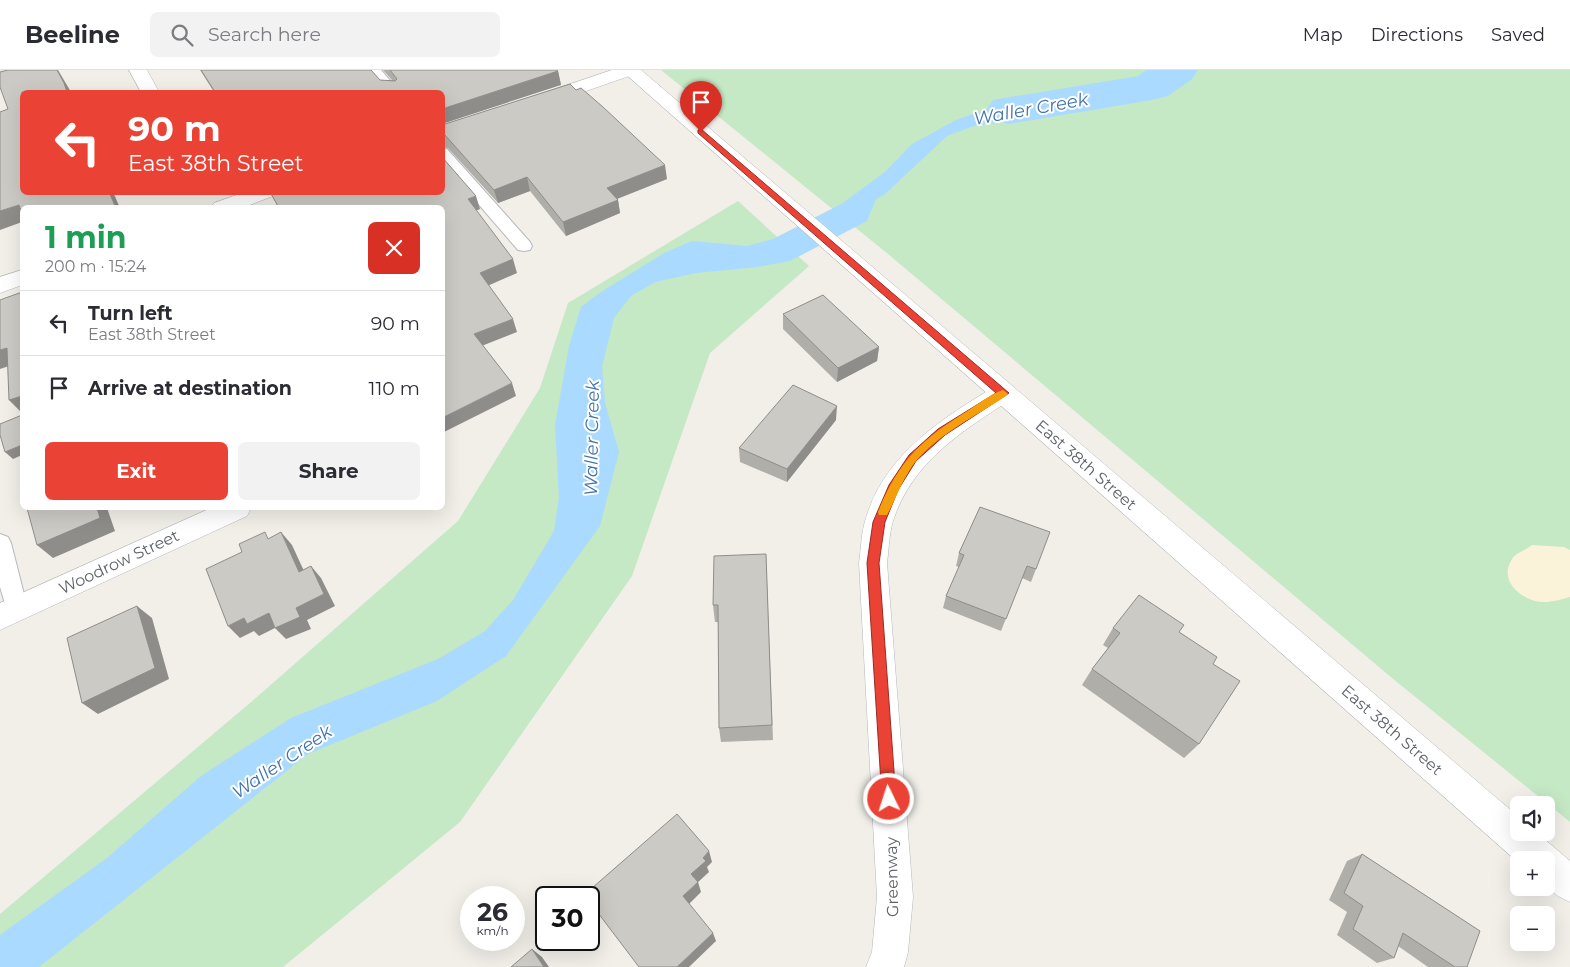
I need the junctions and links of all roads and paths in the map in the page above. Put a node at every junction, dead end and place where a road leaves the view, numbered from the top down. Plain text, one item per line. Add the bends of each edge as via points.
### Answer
1 (138, 70) edge
2 (374, 70) edge
3 (629, 70) edge
4 (149, 90) edge
5 (391, 90) edge
6 (524, 106) edge
7 (445, 155) edge
8 (254, 195) edge
9 (213, 205) edge
10 (524, 246) dead end
11 (20, 278) edge
12 (0, 285) edge
13 (1004, 393) junction
14 (234, 510) edge
15 (0, 543) edge
16 (8, 614) edge
17 (1532, 851) edge
18 (1555, 872) edge
19 (1570, 884) edge
20 (885, 967) edge

1 - 4 street
2 - 5 lane
3 - 6 street
3 - 13 street, East 38th Street
7 - 10 lane
8 - 9 street
11 - 12 street
13 - 17 street, East 38th Street
13 - 20 street, Greenway via 942,432 912,458 893,488 879,522 873,563 895,897 890,952
14 - 16 street, Woodrow Street
15 - 16 lane
18 - 19 street

